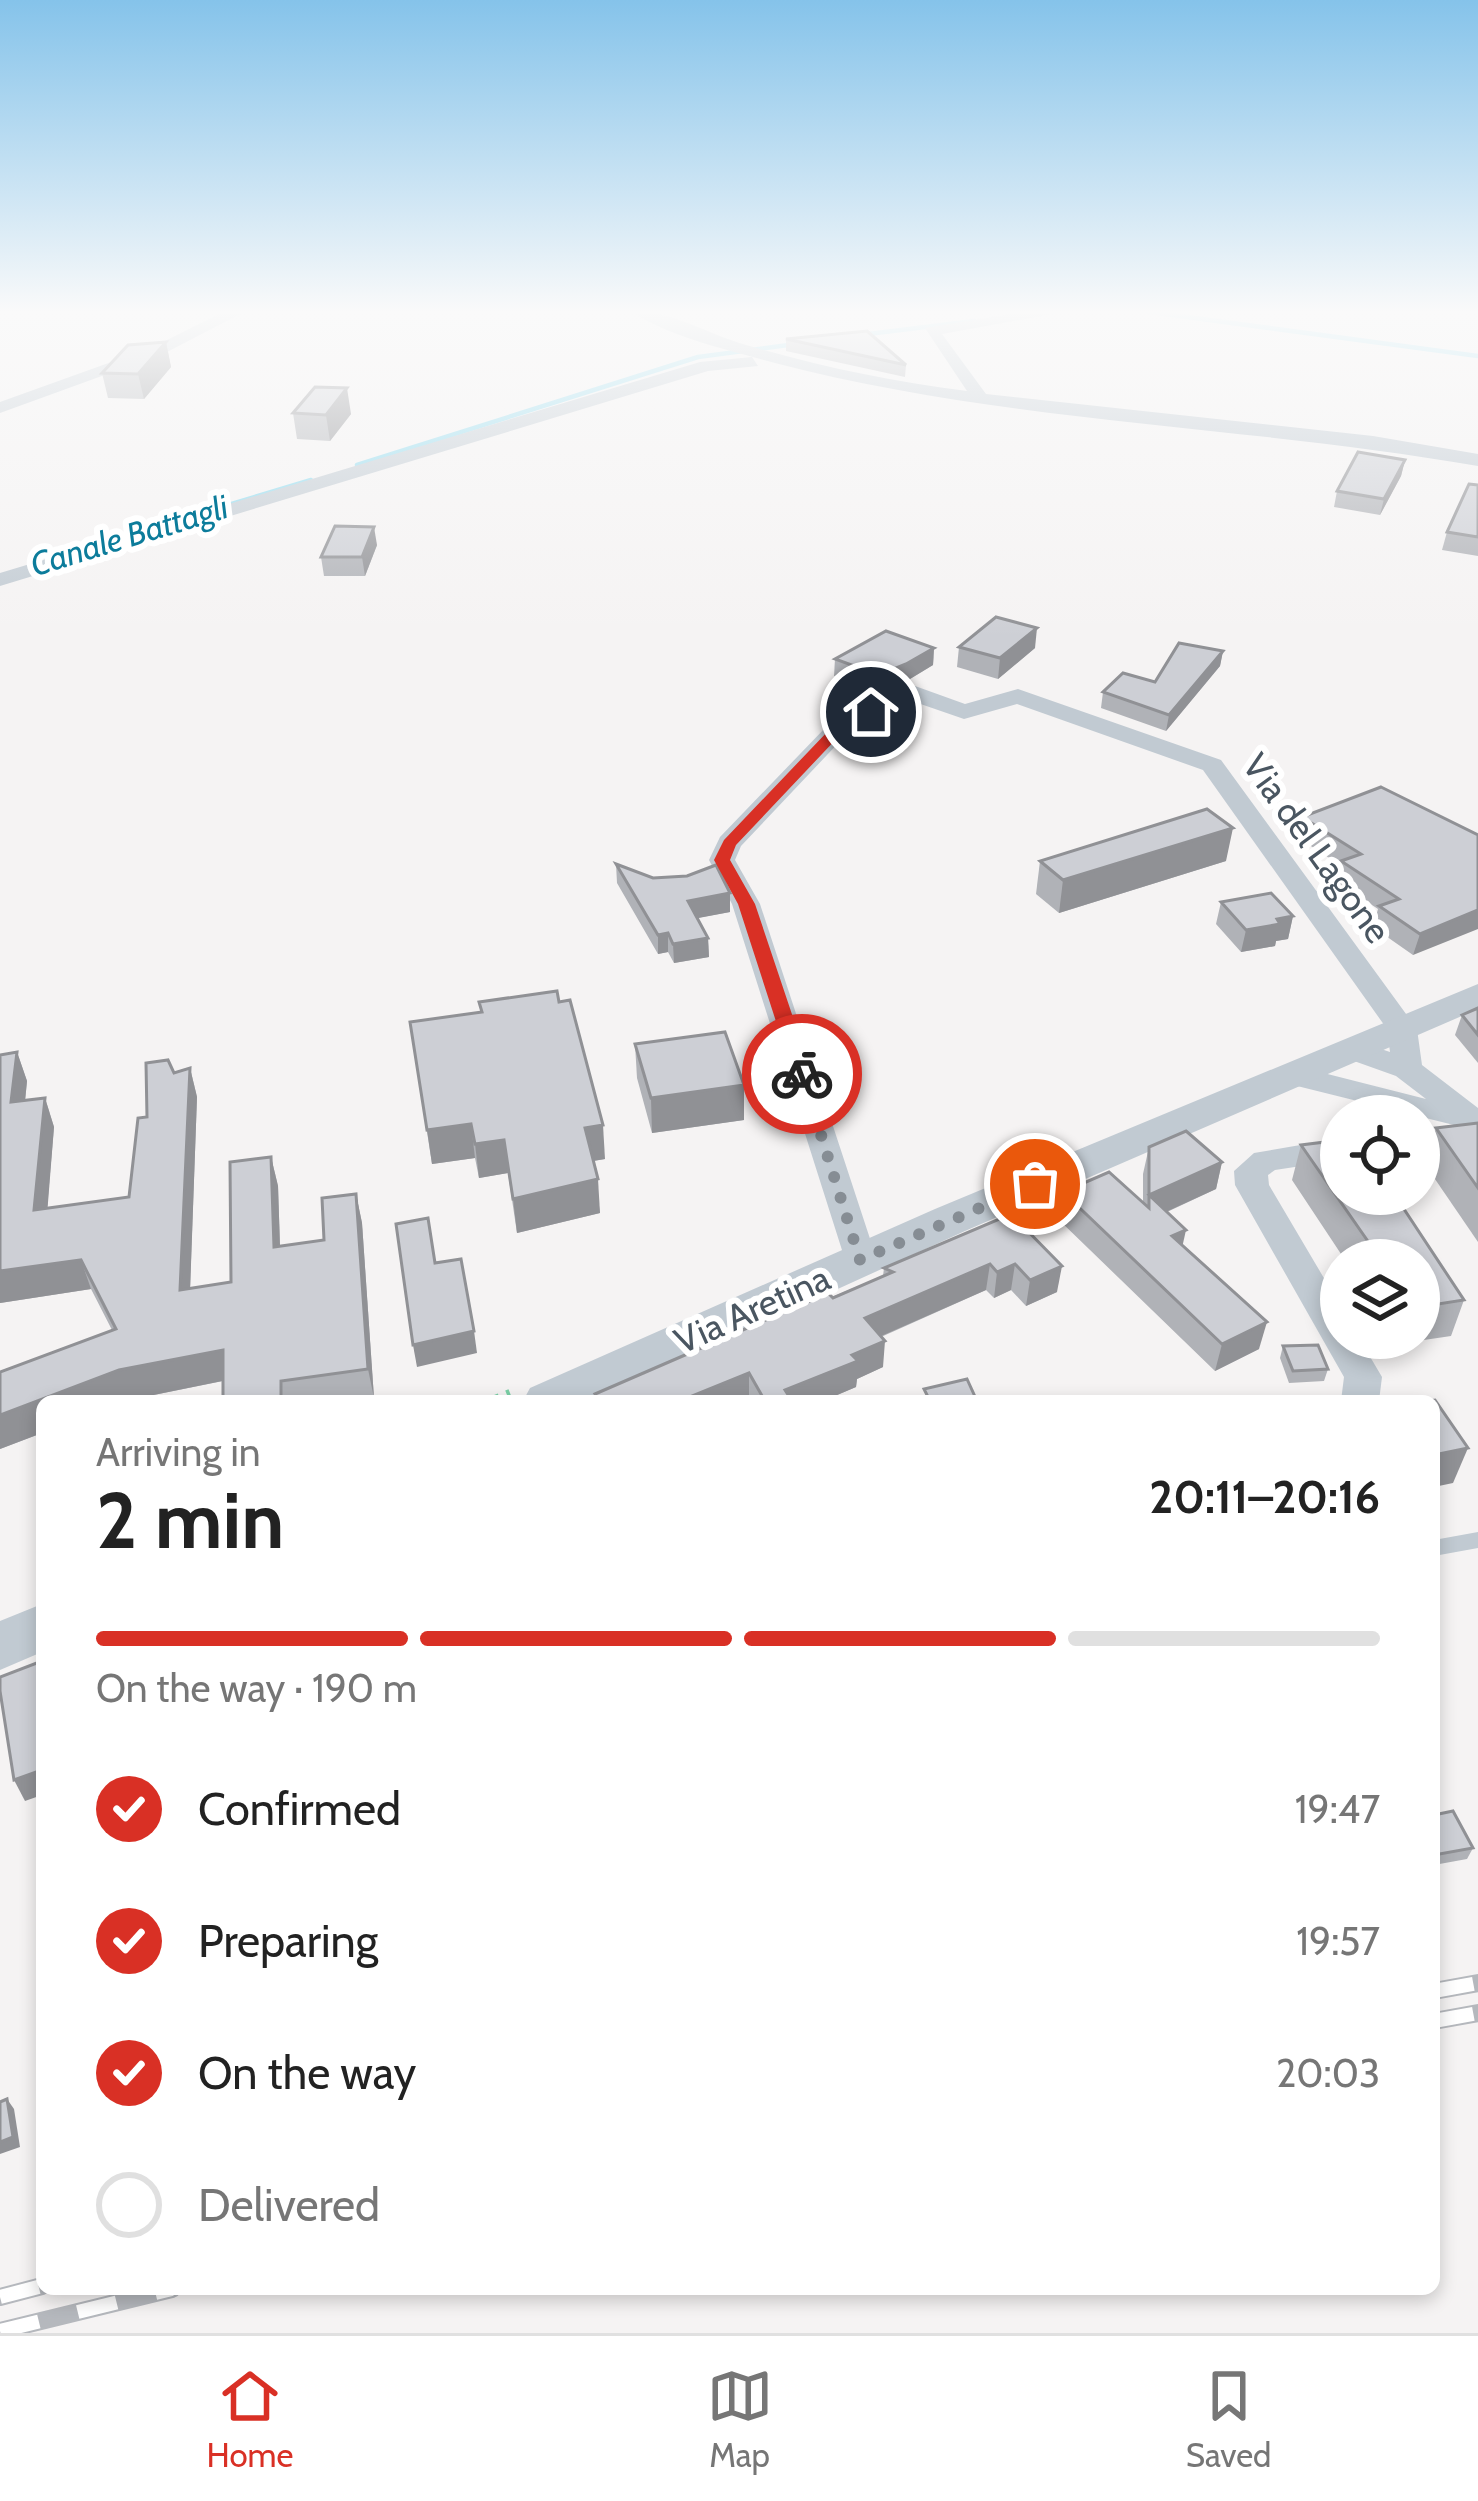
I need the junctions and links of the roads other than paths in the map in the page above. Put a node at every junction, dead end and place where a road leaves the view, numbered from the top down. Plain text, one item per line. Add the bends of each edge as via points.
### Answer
1 (532, 419) edge
2 (1190, 419) edge
3 (1478, 460) edge
4 (0, 580) edge
5 (1478, 995) edge
6 (1402, 1029) junction
7 (1351, 1049) junction
8 (1407, 1069) junction
9 (1288, 1074) junction
10 (1374, 1095) edge
11 (1387, 1095) edge
12 (1440, 1115) edge
13 (1477, 1126) edge
14 (1440, 1134) edge
15 (1320, 1152) edge
16 (860, 1260) junction
17 (560, 1395) edge
18 (1361, 1395) edge
19 (1478, 1540) edge
20 (1440, 1547) edge
21 (36, 1631) edge
22 (0, 1646) edge

1 - 4 street
2 - 3 street
5 - 6 street
6 - 7 street
6 - 8 street
6 - 16 street, Via del Lagone via 1212,765 1018,695 964,712 907,691 835,732 729,843 722,860 746,904
7 - 8 street
7 - 9 street, Via Aretina
7 - 11 street
8 - 13 street
9 - 10 street
9 - 16 street, Via Aretina
12 - 13 street
13 - 14 street
15 - 18 street via 1266,1161 1251,1171 1252,1185 1363,1376
16 - 17 street, Via Aretina
19 - 20 lane
21 - 22 street

